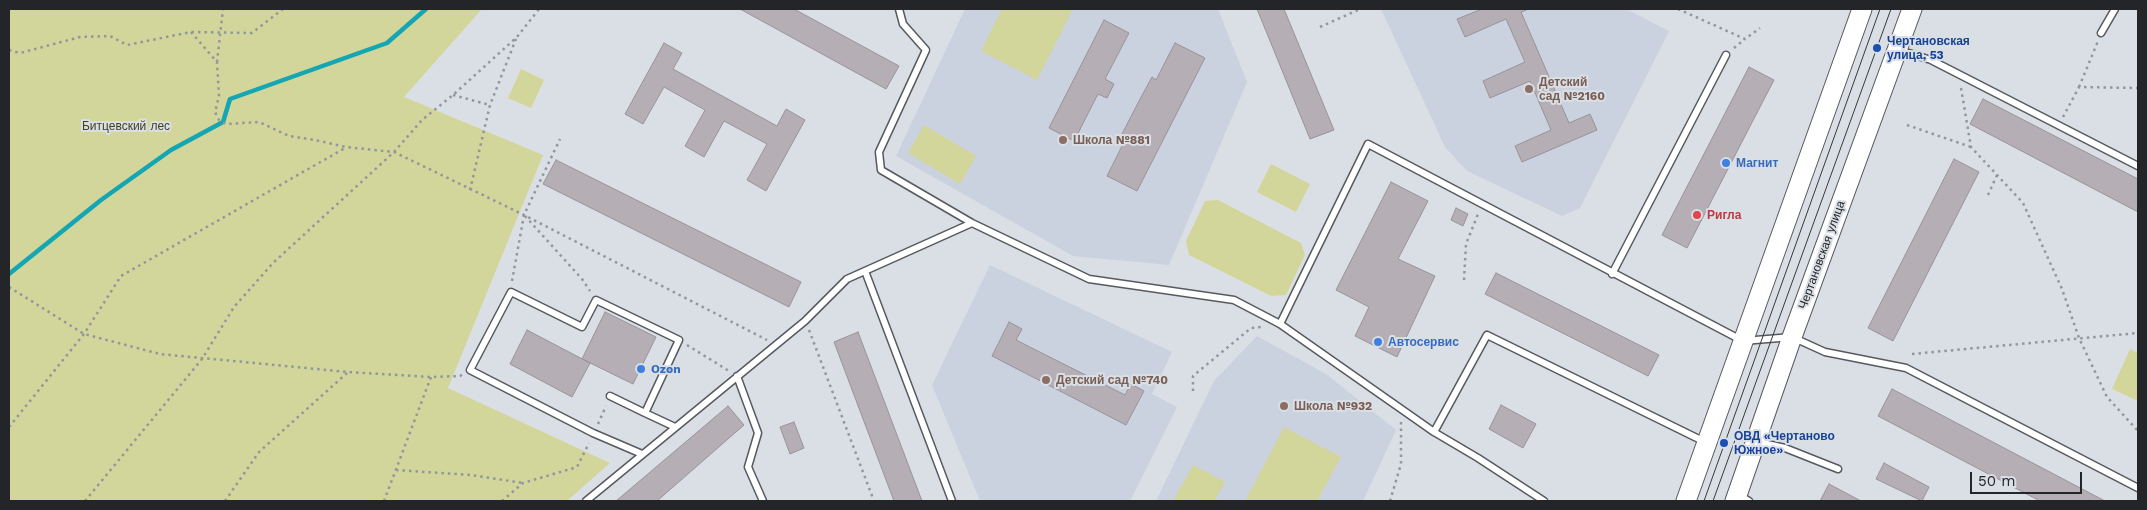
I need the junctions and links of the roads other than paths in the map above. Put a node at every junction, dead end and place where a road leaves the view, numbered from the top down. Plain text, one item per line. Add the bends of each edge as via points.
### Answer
1 (899, 9) edge
2 (1862, 9) edge
3 (1912, 9) edge
4 (2115, 9) edge
5 (2101, 33) road end
6 (1897, 50) junction
7 (1726, 54) road end
8 (2138, 166) edge
9 (972, 223) junction
10 (865, 272) junction
11 (1612, 274) junction
12 (1280, 324) junction
13 (1792, 337) junction
14 (1743, 341) junction
15 (737, 376) junction
16 (610, 396) road end
17 (645, 413) junction
18 (675, 427) junction
19 (1434, 432) junction
20 (1756, 442) junction
21 (1707, 443) junction
22 (642, 454) junction
23 (1838, 469) dead end
24 (2138, 488) edge
25 (1741, 499) edge
26 (586, 501) edge
27 (763, 501) edge
28 (952, 501) edge
29 (1544, 501) edge
30 (1686, 501) edge

1 - 9 lane via 903,24 926,50 879,152 881,170
2 - 14 main road
3 - 6 main road, Чертановская улица
4 - 5 lane
6 - 8 lane via 1931,60
6 - 13 main road, Чертановская улица
7 - 11 lane
9 - 10 lane
9 - 12 lane via 1089,278 1234,300
10 - 15 lane via 847,279 805,321
10 - 28 lane
11 - 12 lane via 1368,144
11 - 14 lane
12 - 19 lane
13 - 14 lane
13 - 20 main road, Чертановская улица
13 - 24 lane via 1825,352 1906,368
14 - 21 main road
15 - 18 lane
15 - 27 lane via 758,434 748,467
16 - 17 lane
17 - 18 lane
17 - 22 lane via 679,340 596,300 582,327 511,292 470,370 593,433
18 - 22 lane
19 - 21 lane via 1487,335
19 - 29 lane
20 - 23 lane via 1786,448
20 - 25 main road, Чертановская улица
21 - 30 main road
22 - 26 lane

